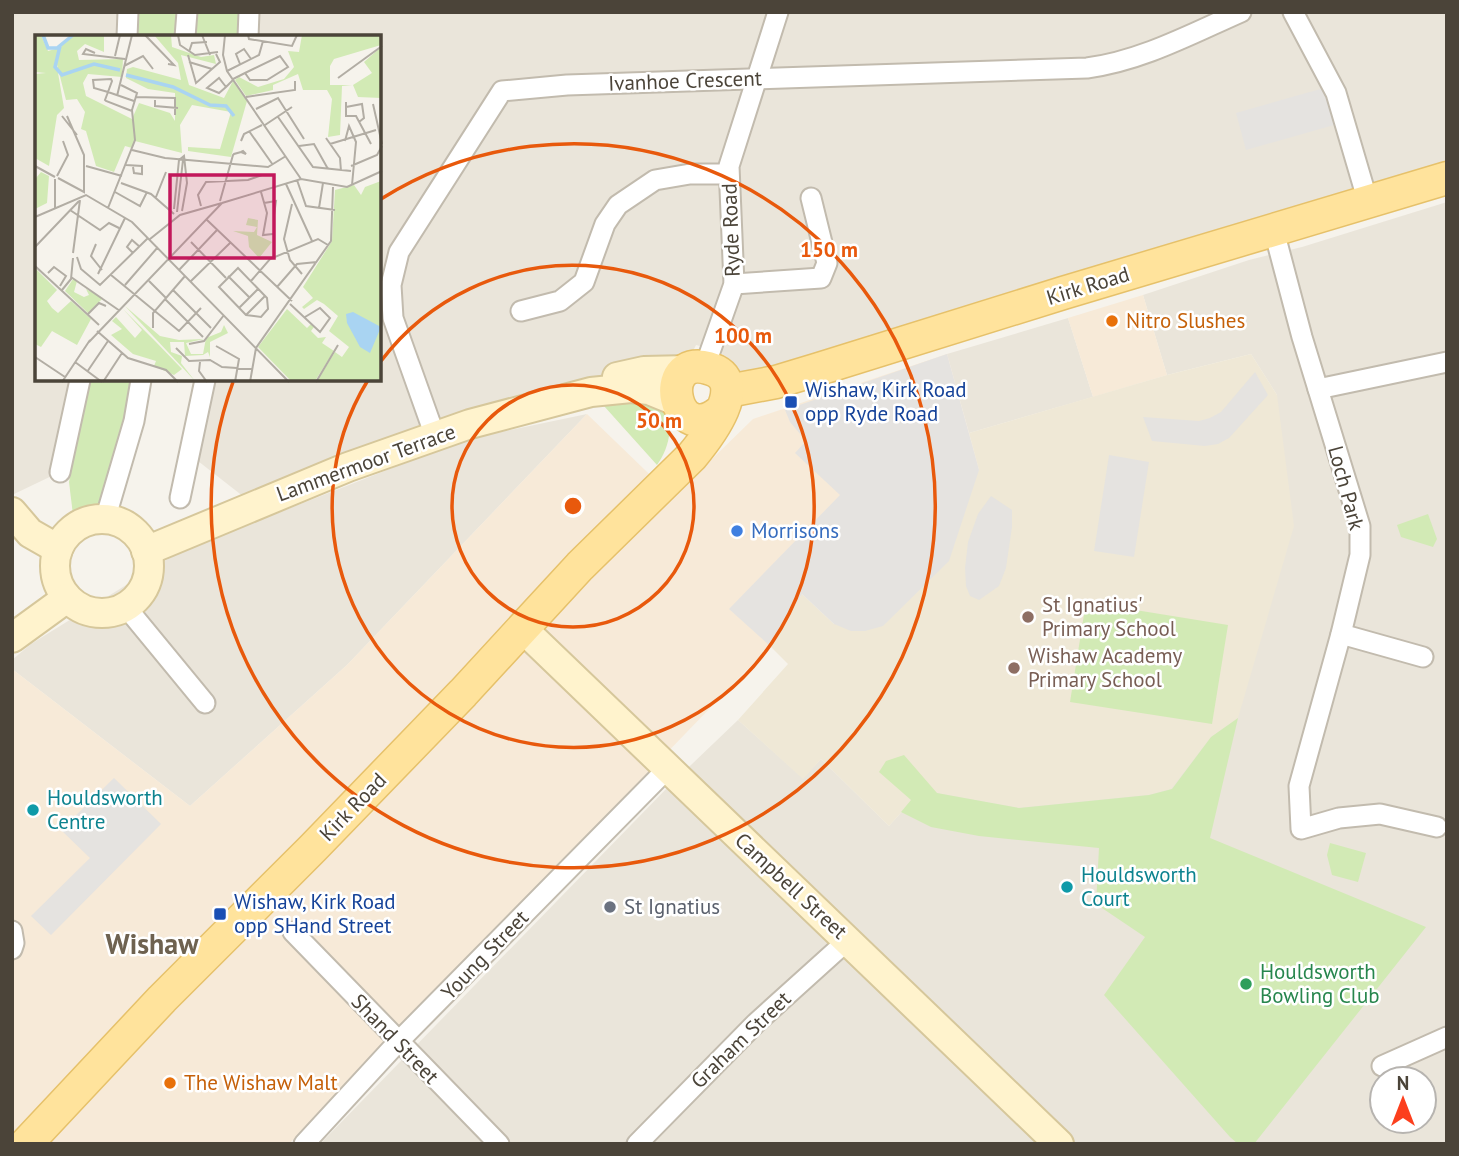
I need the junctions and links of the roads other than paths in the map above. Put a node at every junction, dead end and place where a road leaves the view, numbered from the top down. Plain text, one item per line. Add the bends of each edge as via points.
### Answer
1 (128, 12) edge
2 (187, 12) edge
3 (248, 12) edge
4 (778, 12) edge
5 (1241, 12) edge
6 (1293, 12) edge
7 (127, 35) edge
8 (185, 35) edge
9 (248, 35) edge
10 (756, 79) junction
11 (728, 174) junction
12 (1447, 178) edge
13 (811, 198) dead end
14 (1368, 202) junction
15 (1274, 232) junction
16 (734, 284) junction
17 (522, 312) dead end
18 (1447, 362) edge
19 (697, 368) junction
20 (80, 382) edge
21 (141, 382) edge
22 (205, 382) edge
23 (1318, 389) junction
24 (591, 392) junction
25 (725, 401) junction
26 (679, 406) junction
27 (435, 436) junction
28 (678, 468) junction
29 (60, 472) dead end
30 (180, 498) dead end
31 (12, 512) edge
32 (97, 519) junction
33 (58, 549) junction
34 (146, 551) junction
35 (66, 598) junction
36 (126, 607) junction
37 (523, 628) junction
38 (1341, 634) junction
39 (12, 638) edge
40 (1423, 657) dead end
41 (205, 703) dead end
42 (668, 768) junction
43 (1437, 827) dead end
44 (12, 931) edge
45 (293, 932) dead end
46 (848, 940) junction
47 (12, 949) edge
48 (1447, 1037) edge
49 (398, 1042) junction
50 (1384, 1065) edge
51 (26, 1144) edge
52 (304, 1144) edge
53 (499, 1144) edge
54 (637, 1144) edge
55 (1059, 1144) edge

1 - 7 street
2 - 8 street
3 - 9 street
4 - 10 street, Ryde Road
5 - 10 street, Ivanhoe Crescent via 1108,66
6 - 14 street via 1336,93
10 - 11 street, Ryde Road
10 - 27 street, Ivanhoe Crescent via 502,91 399,252 391,285 393,318
11 - 16 street, Ryde Road
11 - 17 street via 654,180 618,205 605,225 584,282 561,301
12 - 14 main road, Kirk Road
13 - 16 street via 827,263 821,278
14 - 15 main road, Kirk Road
15 - 23 street, Loch Park
15 - 25 main road, Kirk Road via 1063,293
16 - 19 street, Ryde Road
18 - 23 street
19 - 24 main road, Lammermoor Terrace via 627,374
19 - 25 main road via 721,375
19 - 26 main road via 678,380 675,394
20 - 29 street
21 - 32 street via 107,513
22 - 30 street
23 - 38 street, Loch Park via 1360,526 1360,555
24 - 26 main road, Lammermoor Terrace via 649,390
24 - 27 main road, Lammermoor Terrace
25 - 26 main road, Kirk Road via 715,416 698,419
25 - 28 main road, Kirk Road via 707,438
26 - 28 main road via 684,428
27 - 34 main road, Lammermoor Terrace
28 - 37 main road, Kirk Road
31 - 33 main road via 30,533
32 - 33 main road via 75,527
32 - 34 main road via 126,525
33 - 35 main road via 54,565
34 - 36 main road via 147,581
35 - 36 main road via 83,610 105,613
35 - 39 main road
36 - 41 street
37 - 42 main road, Campbell Street
37 - 51 main road, Kirk Road
38 - 40 street
38 - 43 street, Loch Park via 1299,786 1301,829 1339,818 1380,814
42 - 46 main road, Campbell Street
42 - 49 street, Young Street
44 - 47 street
45 - 49 street, Shand Street
46 - 54 street, Graham Street via 756,1023
46 - 55 main road, Campbell Street
48 - 50 street
49 - 52 street, Young Street
49 - 53 street, Shand Street

